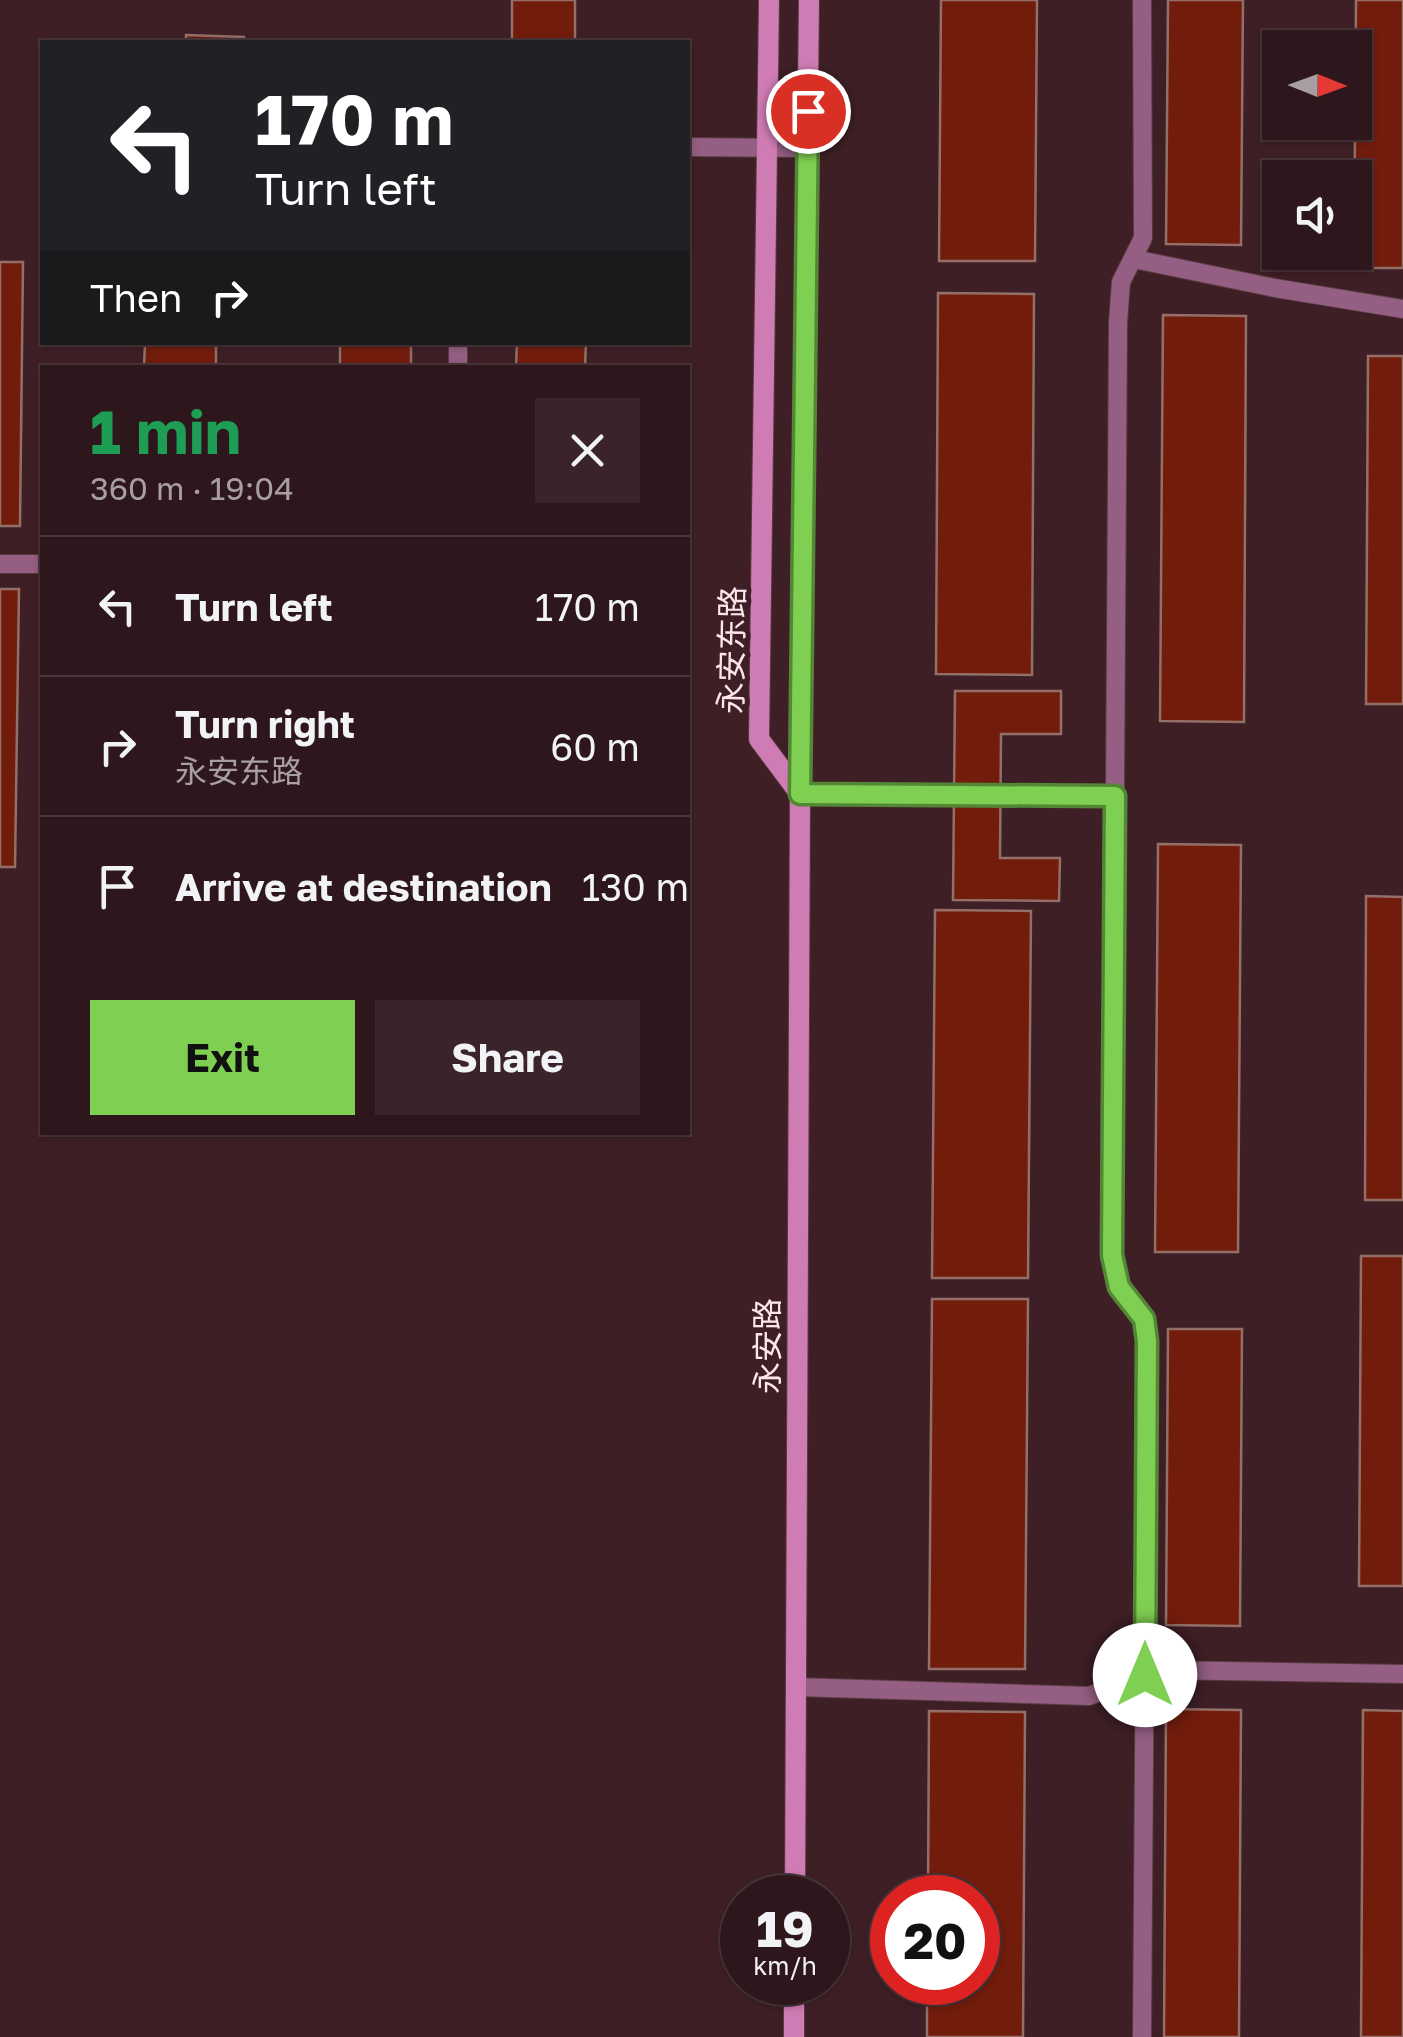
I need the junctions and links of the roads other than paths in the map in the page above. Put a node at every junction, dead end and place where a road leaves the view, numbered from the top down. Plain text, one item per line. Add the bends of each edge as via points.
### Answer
1 (769, 0) edge
2 (809, 0) edge
3 (1142, 0) edge
4 (690, 147) edge
5 (767, 148) junction
6 (808, 148) junction
7 (1134, 259) junction
8 (1403, 308) edge
9 (0, 564) edge
10 (40, 564) edge
11 (800, 794) junction
12 (1115, 796) junction
13 (1403, 1674) edge
14 (1145, 1675) junction
15 (796, 1687) junction
16 (795, 1875) edge
17 (794, 2005) edge
18 (794, 2037) edge
19 (1142, 2037) edge

1 - 5 street, 永安东路
2 - 6 street
3 - 7 lane via 1143,238
4 - 5 lane
5 - 6 lane
5 - 11 street, 永安东路 via 760,739
6 - 11 street
7 - 8 lane
7 - 12 lane via 1122,282 1118,322
9 - 10 lane
11 - 12 lane
11 - 15 street, 永安路
12 - 14 lane via 1112,1255 1119,1287 1144,1319 1147,1341
13 - 14 lane
14 - 15 lane via 1089,1696
14 - 19 lane
15 - 16 street, 永安路
17 - 18 street

